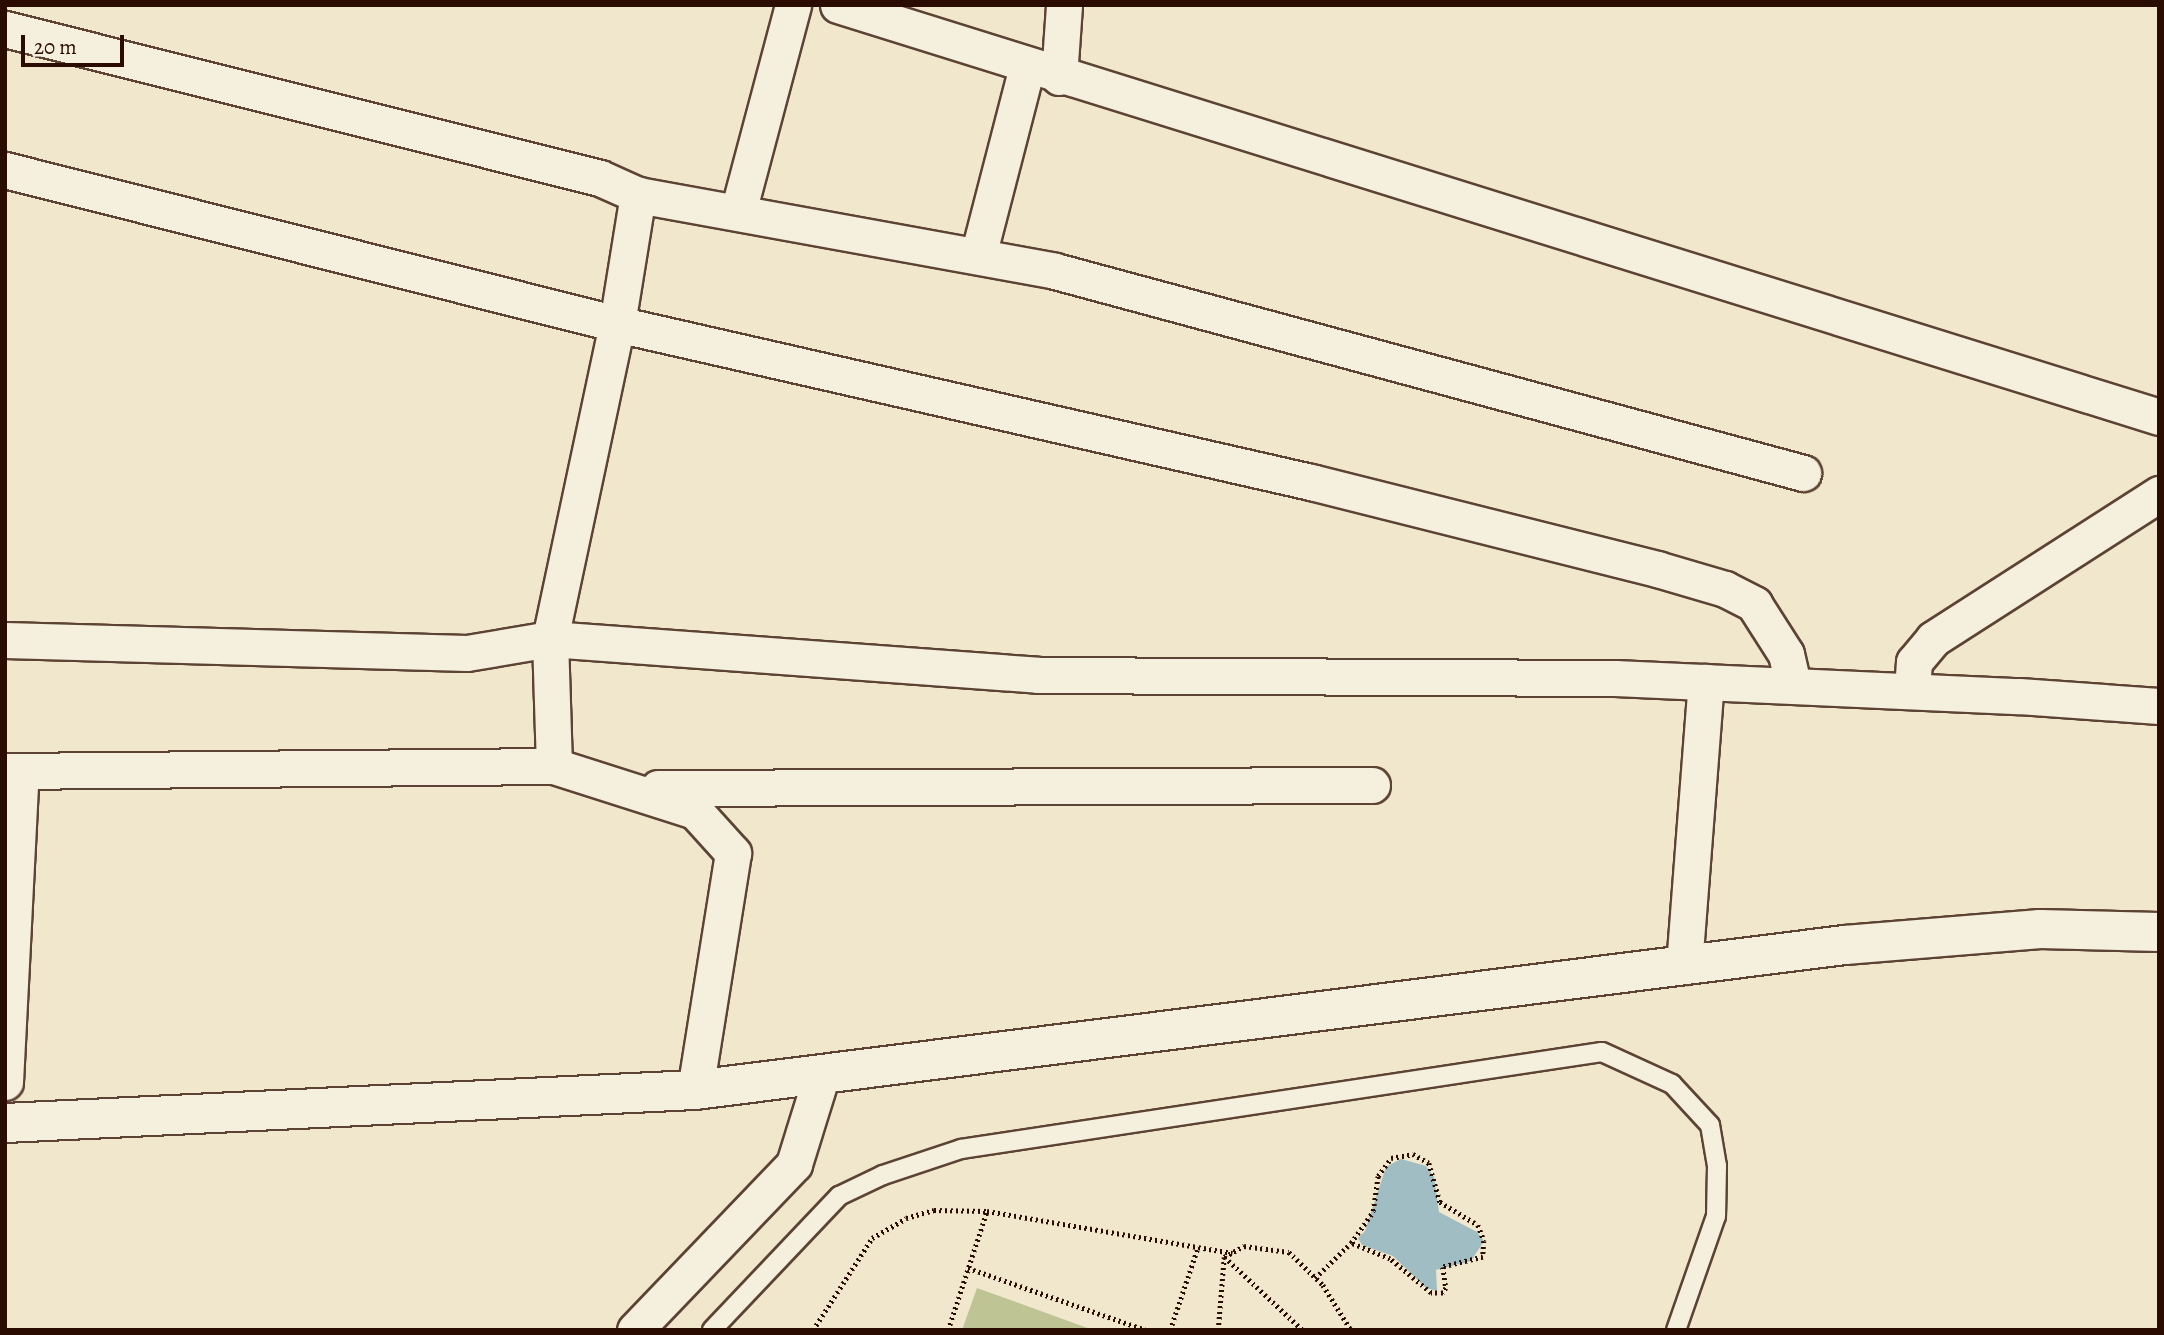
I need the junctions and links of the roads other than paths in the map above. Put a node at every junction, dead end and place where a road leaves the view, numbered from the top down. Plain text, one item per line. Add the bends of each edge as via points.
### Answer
1 (793, 5) edge
2 (838, 5) edge
3 (1064, 5) edge
4 (5, 29) edge
5 (1043, 72) junction
6 (5, 170) edge
7 (638, 195) junction
8 (738, 212) junction
9 (978, 256) junction
10 (617, 324) junction
11 (2159, 417) edge
12 (1802, 473) dead end
13 (2159, 494) edge
14 (551, 639) junction
15 (5, 640) edge
16 (1706, 682) junction
17 (1793, 685) junction
18 (1912, 690) junction
19 (2159, 706) edge
20 (554, 766) junction
21 (13, 771) edge
22 (1372, 785) dead end
23 (624, 788) junction
24 (2159, 932) edge
25 (1684, 965) junction
26 (822, 1074) junction
27 (5, 1082) edge
28 (695, 1090) junction
29 (5, 1123) edge
30 (635, 1330) edge
31 (712, 1330) edge
32 (1676, 1330) edge

1 - 8 street
2 - 5 street
3 - 5 street
4 - 7 street via 600,178
5 - 9 street
5 - 11 street
6 - 10 street
7 - 8 street
7 - 10 street
8 - 9 street
9 - 12 street via 1068,274
10 - 14 street
10 - 17 street via 1311,482 1725,589 1754,604 1773,628 1786,654
13 - 18 street via 1933,639 1914,662
14 - 15 street via 467,653
14 - 16 street via 1038,675
14 - 20 street
16 - 17 street
16 - 25 street
17 - 18 street
18 - 19 street
20 - 21 street
20 - 23 street
21 - 27 street
22 - 23 street
23 - 28 street via 695,811 733,853
24 - 25 main road via 2040,929 1845,945
25 - 26 main road
26 - 28 main road
26 - 30 street via 794,1164
28 - 29 main road
31 - 32 lane via 839,1196 883,1175 961,1149 1602,1052 1672,1084 1710,1125 1717,1166 1716,1216

